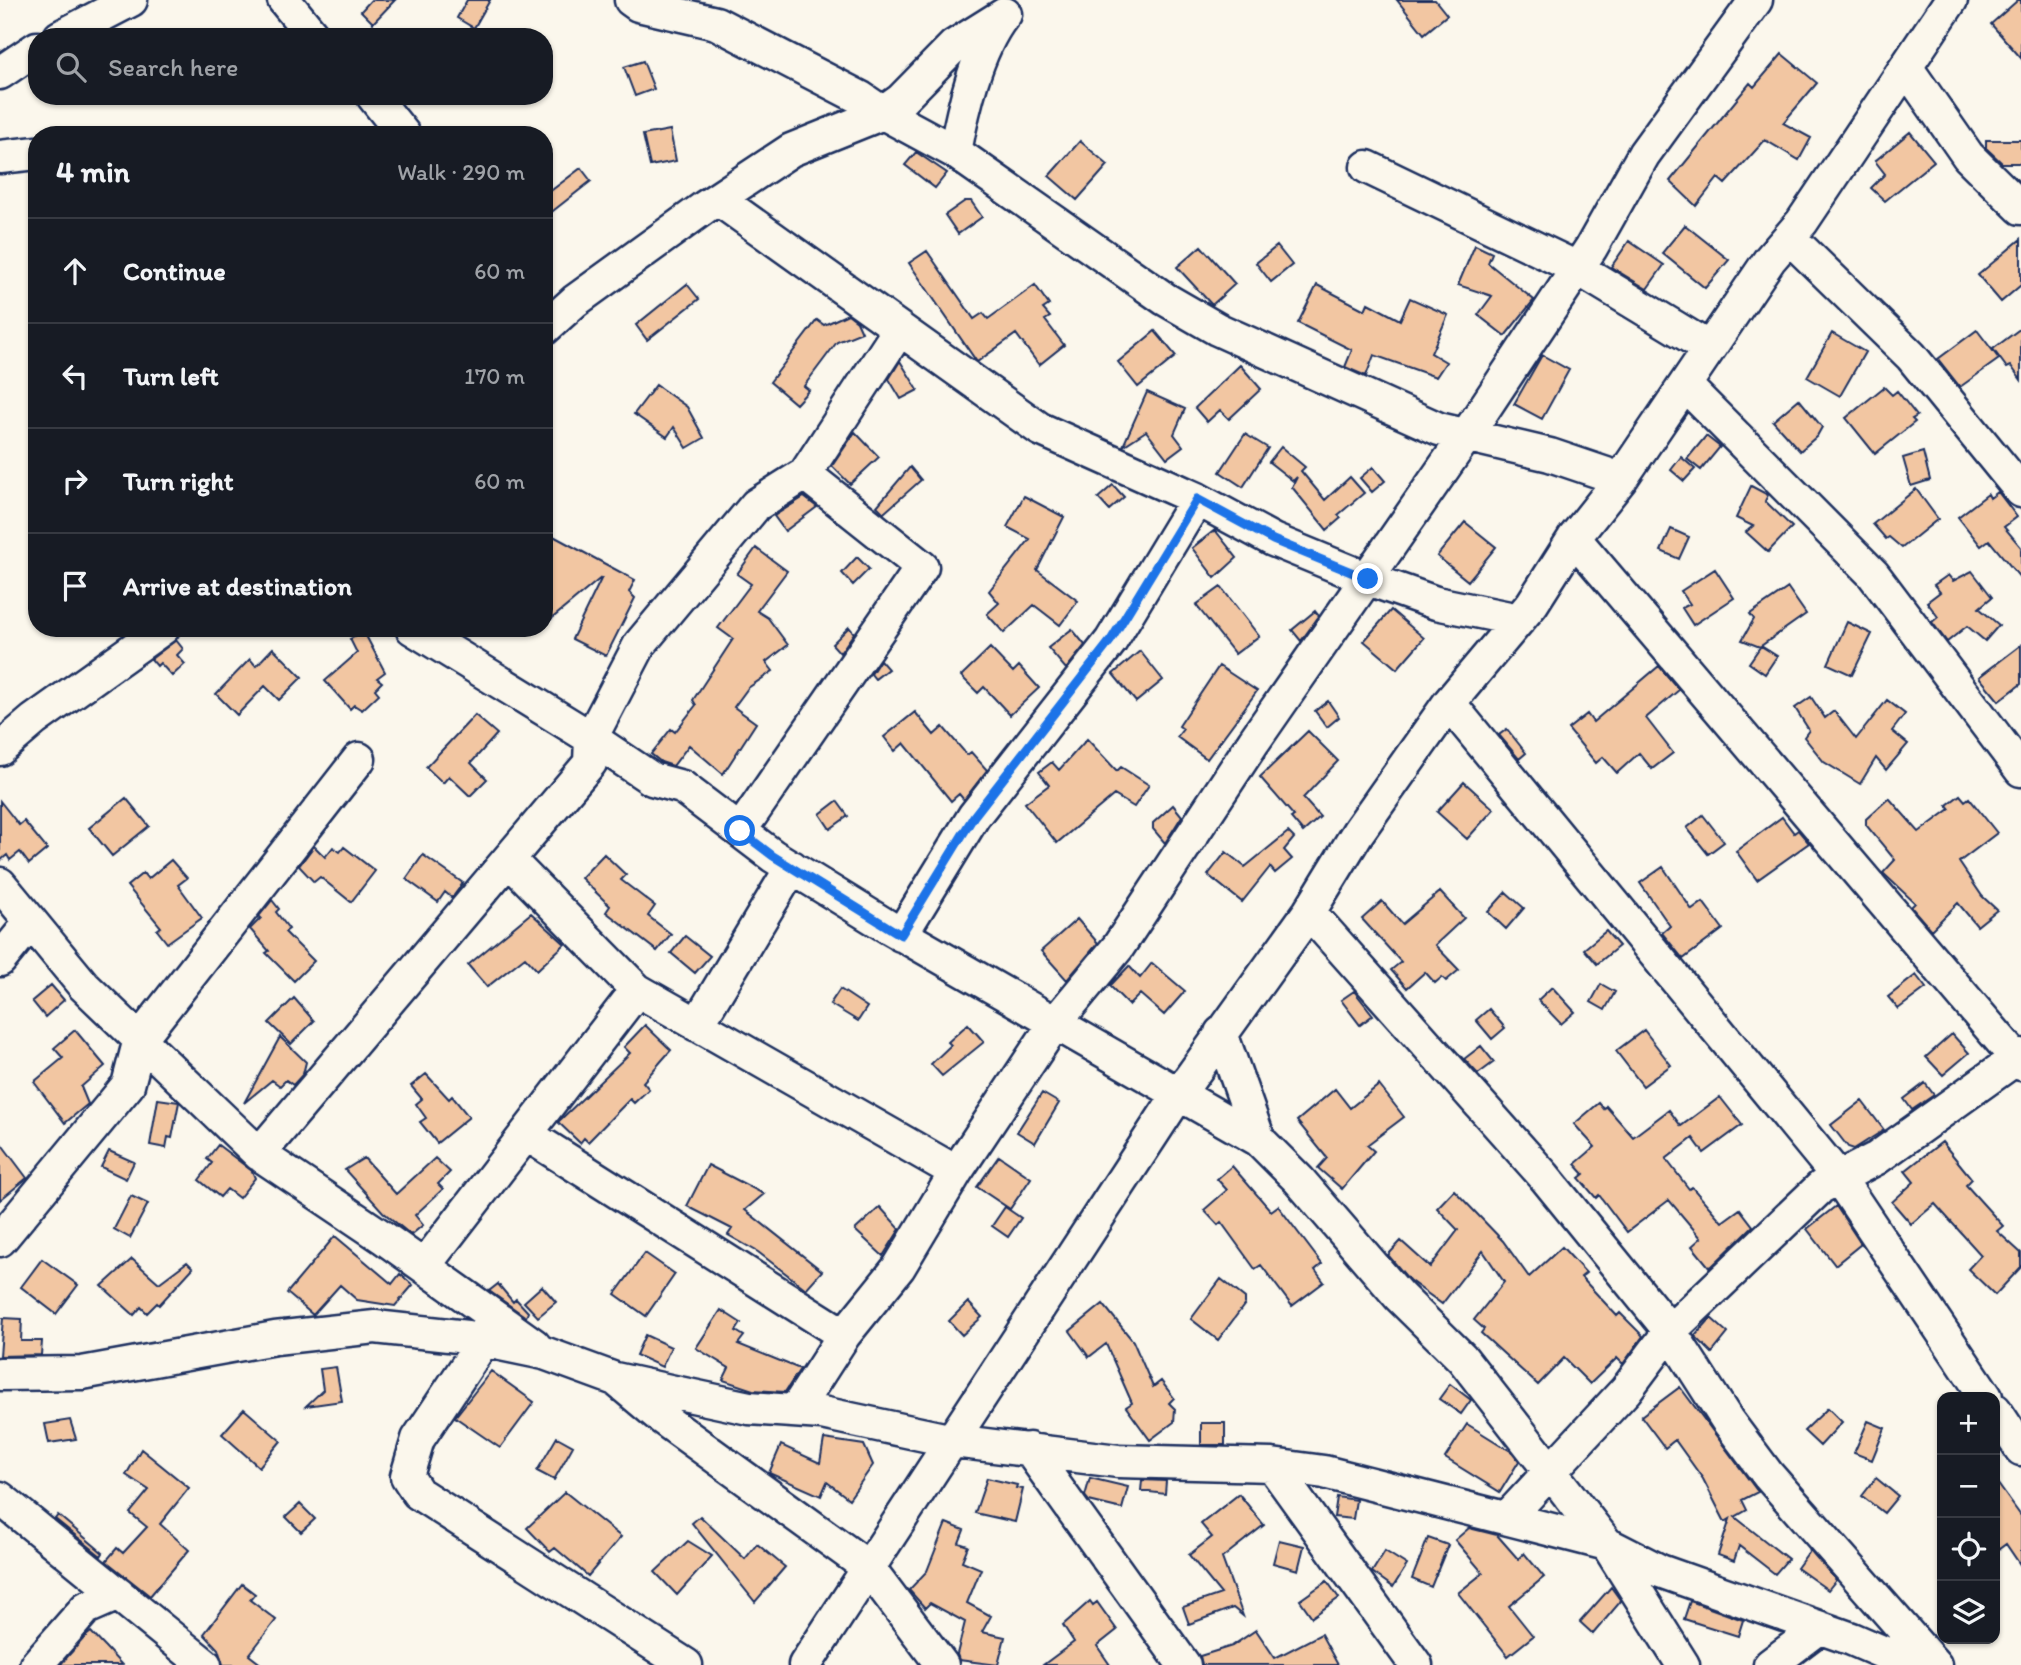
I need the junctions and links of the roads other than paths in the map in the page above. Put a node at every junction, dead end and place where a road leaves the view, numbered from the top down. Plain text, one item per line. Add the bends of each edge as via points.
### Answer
1 (131, 0) edge
2 (284, 0) edge
3 (631, 0) edge
4 (1756, 0) edge
5 (1951, 0) edge
6 (1011, 7) edge
7 (77, 28) edge
8 (307, 28) edge
9 (28, 54) edge
10 (1906, 67) junction
11 (0, 73) edge
12 (380, 105) edge
13 (883, 114) junction
14 (397, 126) edge
15 (955, 152) junction
16 (28, 154) edge
17 (0, 157) edge
18 (1367, 167) dead end
19 (718, 199) junction
20 (2021, 208) edge
21 (1789, 237) junction
22 (1577, 268) junction
23 (553, 316) edge
24 (899, 330) junction
25 (1709, 348) junction
26 (1685, 385) junction
27 (1466, 436) junction
28 (805, 474) junction
29 (1621, 479) junction
30 (2021, 491) edge
31 (1197, 499) junction
32 (1574, 538) junction
33 (1368, 579) junction
34 (1519, 620) junction
35 (150, 637) edge
36 (427, 637) edge
37 (1449, 703) junction
38 (591, 738) junction
39 (0, 748) edge
40 (359, 759) dead end
41 (2021, 770) edge
42 (740, 831) junction
43 (510, 861) junction
44 (792, 867) junction
45 (0, 884) edge
46 (1309, 912) junction
47 (31, 922) junction
48 (901, 935) junction
49 (0, 960) edge
50 (637, 990) junction
51 (1055, 1023) junction
52 (697, 1025) junction
53 (1221, 1033) junction
54 (140, 1039) junction
55 (2019, 1059) edge
56 (1178, 1095) junction
57 (526, 1134) junction
58 (1259, 1140) junction
59 (259, 1154) junction
60 (956, 1172) junction
61 (1839, 1178) junction
62 (0, 1240) edge
63 (424, 1266) junction
64 (1670, 1331) junction
65 (844, 1335) junction
66 (484, 1340) junction
67 (544, 1353) junction
68 (0, 1374) edge
69 (615, 1379) junction
70 (1983, 1392) edge
71 (795, 1411) junction
72 (2000, 1418) edge
73 (953, 1441) junction
74 (1029, 1449) junction
75 (2021, 1449) edge
76 (1272, 1465) junction
77 (1551, 1470) junction
78 (0, 1498) edge
79 (1507, 1518) junction
80 (1607, 1544) junction
81 (869, 1568) junction
82 (118, 1594) junction
83 (1819, 1628) junction
84 (36, 1665) edge
85 (205, 1665) edge
86 (685, 1665) edge
87 (805, 1665) edge
88 (942, 1665) edge
89 (1184, 1665) edge
90 (1416, 1665) edge
91 (1684, 1665) edge
92 (1770, 1665) edge
93 (1912, 1665) edge
94 (1935, 1665) edge

1 - 7 street
2 - 8 street
3 - 13 street via 716,23 861,98
4 - 22 street via 1644,153
5 - 10 street
6 - 13 street via 954,46
6 - 15 street via 987,37 962,113
9 - 11 street
10 - 20 street via 1968,156
10 - 21 street
12 - 14 street
13 - 15 street
13 - 19 street via 791,150
15 - 27 street via 1166,299 1217,329 1439,429
16 - 17 street
18 - 22 street
19 - 23 street
19 - 24 street
21 - 25 street
21 - 30 street via 1911,356
22 - 25 street
22 - 27 street
24 - 28 street
24 - 31 street via 1040,429
25 - 26 street
26 - 29 street
26 - 41 street via 1872,573
27 - 29 street via 1550,455
27 - 33 street
28 - 38 street via 756,505 640,644
28 - 42 street via 922,567
29 - 32 street
31 - 33 street via 1273,540
31 - 48 street via 1111,640 974,816
32 - 34 street
32 - 55 street
33 - 34 street via 1436,603
33 - 51 street via 1118,947
34 - 37 street
35 - 39 street
36 - 38 street
37 - 46 street via 1358,832
37 - 61 street
38 - 42 street via 652,779 682,787
38 - 43 street via 590,763
40 - 54 street
42 - 44 street
43 - 50 street
43 - 59 street
44 - 48 street
44 - 52 street
45 - 47 street
46 - 53 street
46 - 64 street via 1544,1176
47 - 49 street
47 - 54 street via 84,986
48 - 51 street
50 - 52 street
50 - 57 street
51 - 56 street
51 - 60 street
52 - 60 street
53 - 56 street
53 - 58 street
54 - 59 street
54 - 62 street via 128,1085
55 - 61 street via 1877,1158
56 - 58 street
56 - 73 street
57 - 63 street
57 - 65 street
58 - 77 street via 1399,1296 1462,1357
59 - 63 street
60 - 65 street via 899,1267
61 - 64 street via 1821,1187
61 - 70 street
63 - 67 street
64 - 77 street via 1626,1390
64 - 94 street via 1768,1475
65 - 71 street
66 - 67 street
66 - 68 street via 375,1327 275,1338 82,1373
66 - 86 street via 418,1438 407,1476 418,1493
67 - 69 street
69 - 71 street via 749,1408
69 - 81 street
71 - 73 street
72 - 75 street
73 - 74 street
73 - 81 street
74 - 76 street via 1118,1461
74 - 89 street
76 - 79 street via 1324,1472
76 - 90 street
77 - 79 street
77 - 80 street
78 - 82 street
79 - 80 street
80 - 83 street via 1660,1572
80 - 91 street
81 - 87 street
81 - 88 street
82 - 84 street via 86,1608
82 - 85 street
83 - 92 street
83 - 93 street

